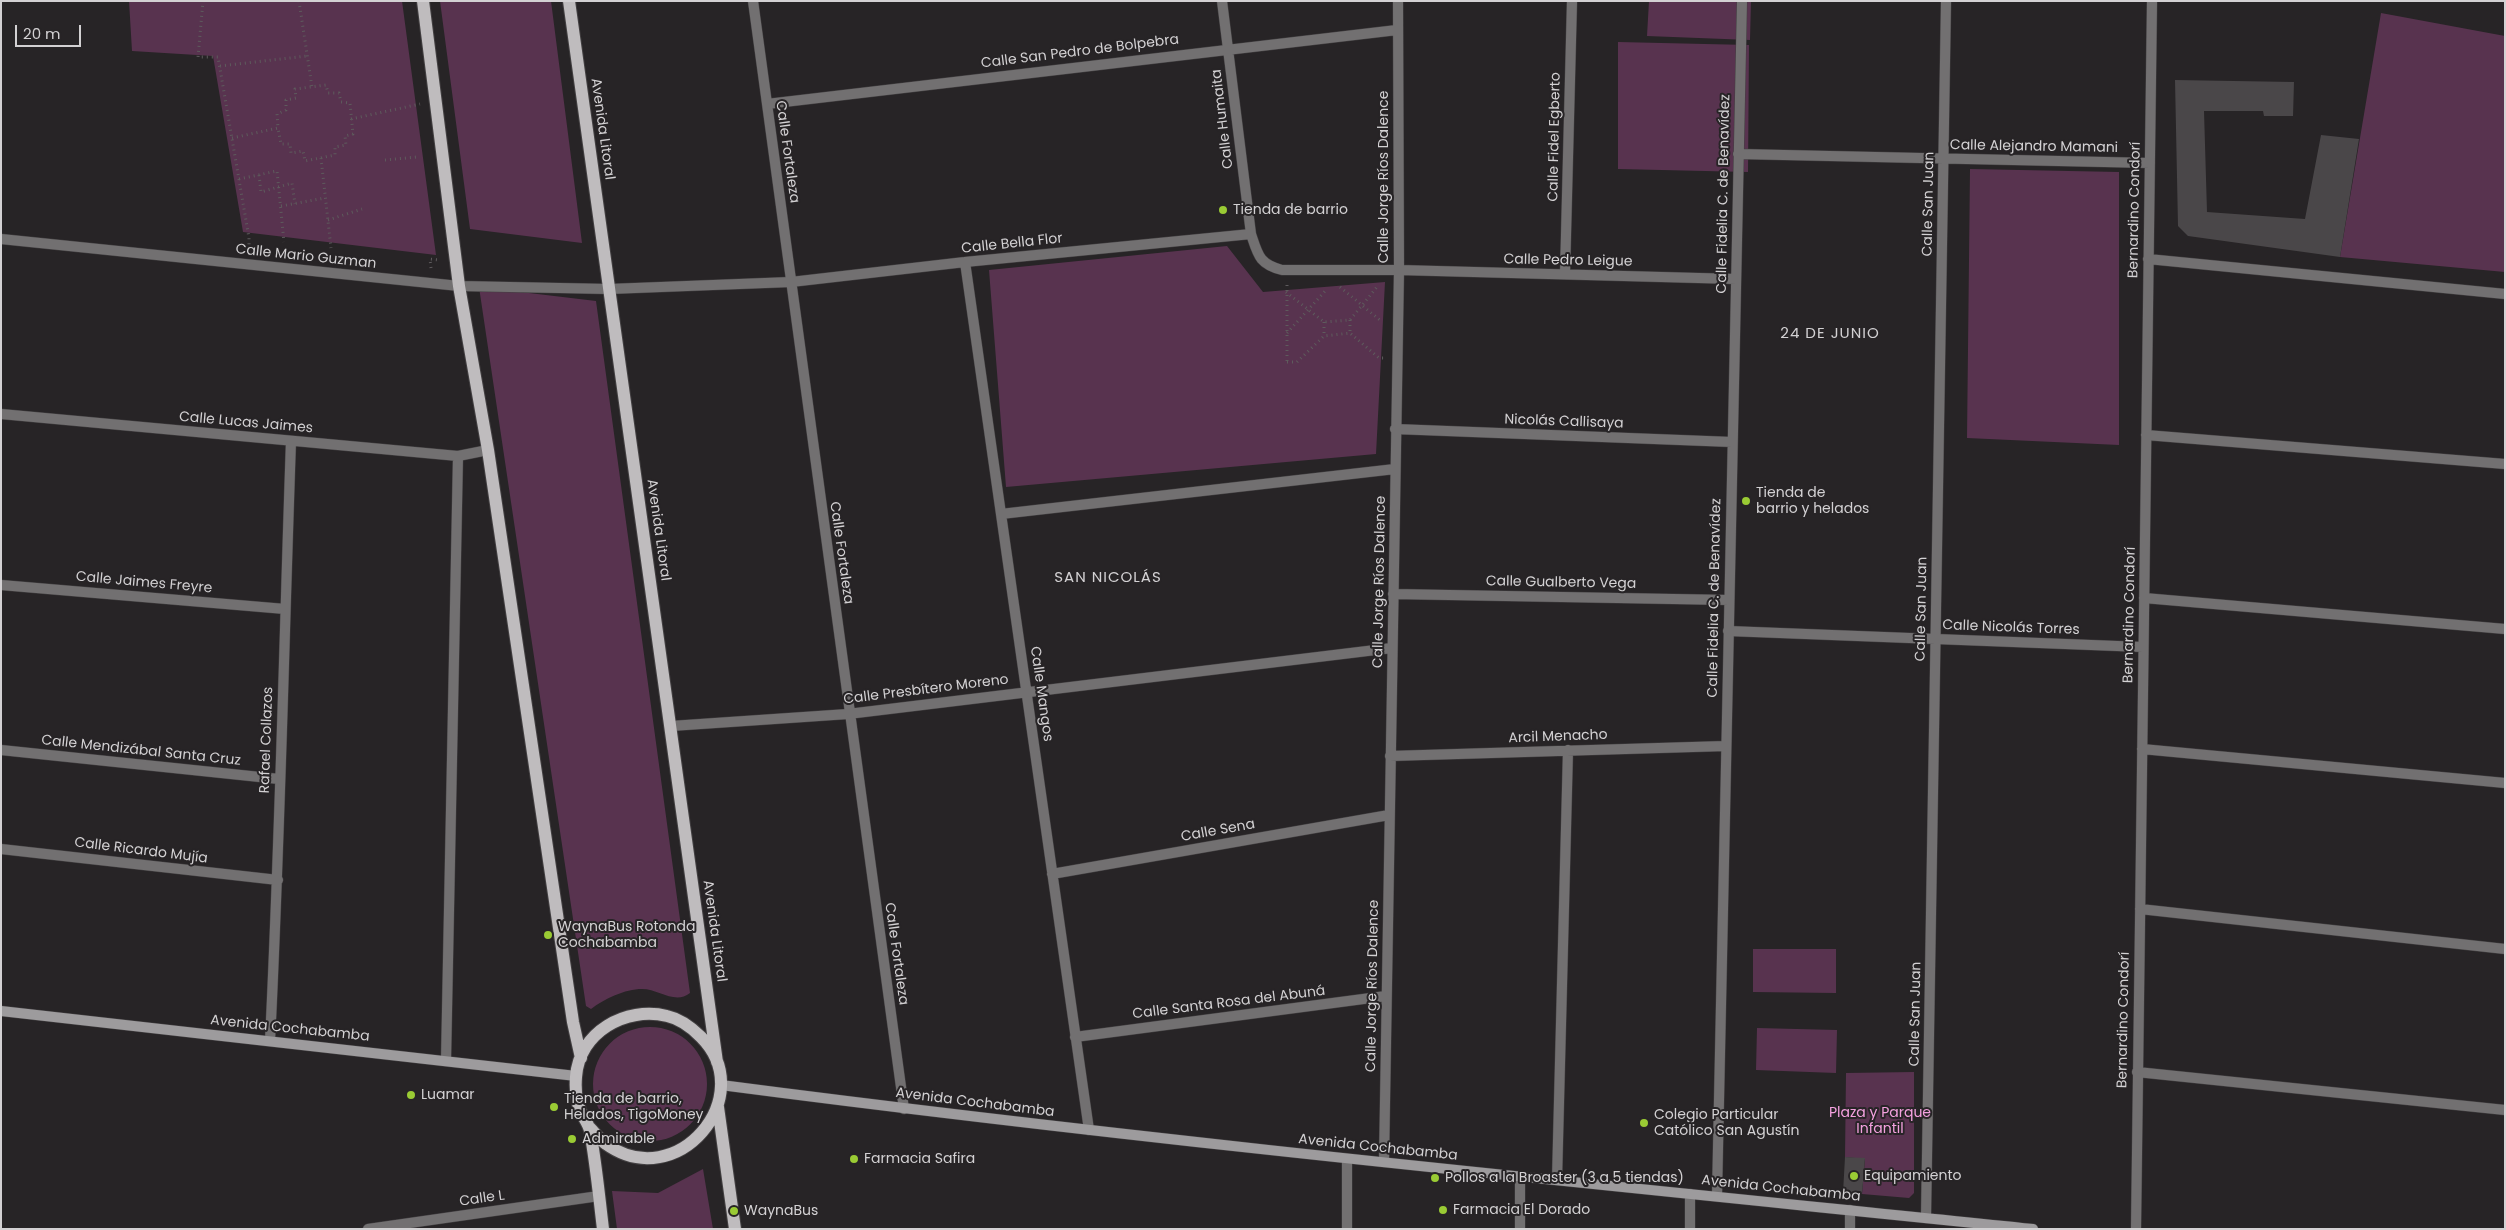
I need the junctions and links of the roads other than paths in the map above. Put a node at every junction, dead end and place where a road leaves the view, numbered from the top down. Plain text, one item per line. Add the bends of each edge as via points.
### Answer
1 (422, 1) edge
2 (569, 1) edge
3 (753, 1) edge
4 (1222, 1) edge
5 (1398, 1) edge
6 (1572, 1) edge
7 (1742, 1) edge
8 (1946, 1) edge
9 (2152, 1) edge
10 (1397, 30) junction
11 (1229, 48) junction
12 (766, 104) junction
13 (1738, 154) junction
14 (1943, 159) junction
15 (2150, 163) junction
16 (1251, 234) junction
17 (1, 239) edge
18 (2148, 259) junction
19 (966, 262) junction
20 (1399, 270) junction
21 (1565, 274) junction
22 (1736, 279) junction
23 (791, 282) junction
24 (459, 286) junction
25 (608, 289) junction
26 (2505, 294) edge
27 (1, 414) edge
28 (1395, 429) junction
29 (2146, 435) junction
30 (291, 441) junction
31 (1732, 442) junction
32 (488, 450) junction
33 (458, 456) junction
34 (2505, 464) edge
35 (1395, 469) junction
36 (1001, 514) junction
37 (1, 585) edge
38 (1393, 594) junction
39 (2144, 598) junction
40 (1729, 600) junction
41 (285, 609) junction
42 (2505, 629) edge
43 (1728, 630) junction
44 (1935, 639) junction
45 (2144, 647) junction
46 (1392, 648) junction
47 (1027, 692) junction
48 (848, 714) junction
49 (671, 726) junction
50 (1726, 746) junction
51 (2142, 749) junction
52 (1, 750) edge
53 (1568, 750) junction
54 (1390, 756) junction
55 (279, 779) junction
56 (2505, 783) edge
57 (1389, 815) junction
58 (1, 849) edge
59 (1052, 874) junction
60 (278, 880) junction
61 (2140, 909) junction
62 (2505, 949) edge
63 (1386, 996) junction
64 (1, 1011) edge
65 (1075, 1037) junction
66 (270, 1041) junction
67 (581, 1058) junction
68 (446, 1061) junction
69 (717, 1062) junction
70 (2137, 1072) junction
71 (576, 1076) junction
72 (721, 1085) junction
73 (718, 1107) junction
74 (904, 1109) junction
75 (2505, 1110) edge
76 (590, 1128) junction
77 (1089, 1130) junction
78 (1346, 1158) junction
79 (1384, 1162) junction
80 (1520, 1176) junction
81 (1557, 1180) junction
82 (1690, 1194) junction
83 (600, 1196) junction
84 (1717, 1196) junction
85 (1850, 1210) junction
86 (1926, 1218) junction
87 (2015, 1228) edge
88 (368, 1229) edge
89 (603, 1229) edge
90 (736, 1229) edge
91 (1347, 1229) edge
92 (1520, 1229) edge
93 (1690, 1229) edge
94 (1850, 1229) edge
95 (2033, 1229) edge
96 (2136, 1229) edge

1 - 24 main road
2 - 25 main road, Avenida Litoral
3 - 12 street, Calle Fortaleza
4 - 11 street, Calle Humaita
5 - 10 street, Calle Jorge Ríos Dalence
6 - 21 street, Calle Fidel Egberto
7 - 13 street, Calle Fidelia C. de Benavídez
8 - 14 street, Calle San Juan
9 - 15 street, Bernardino Condorí
10 - 11 street, Calle San Pedro de Bolpebra
10 - 20 street, Calle Jorge Ríos Dalence
11 - 12 street, Calle San Pedro de Bolpebra
11 - 16 street, Calle Humaita
12 - 23 street, Calle Fortaleza
13 - 14 street, Calle Alejandro Mamani
13 - 22 street, Calle Fidelia C. de Benavídez
14 - 15 street, Calle Alejandro Mamani
14 - 44 street, Calle San Juan
15 - 18 street, Bernardino Condorí
16 - 19 street, Calle Bella Flor
16 - 20 street via 1259,257 1268,266 1282,270
17 - 24 street, Calle Mario Guzman
18 - 26 street
18 - 29 street, Bernardino Condorí
19 - 23 street, Calle Bella Flor
19 - 36 street, Calle Mangos
20 - 21 street, Calle Pedro Leigue
20 - 28 street, Calle Jorge Ríos Dalence
21 - 22 street, Calle Pedro Leigue
22 - 31 street, Calle Fidelia C. de Benavídez
23 - 25 street, Calle Bella Flor
23 - 48 street, Calle Fortaleza
24 - 25 street, Calle Mario Guzman
24 - 32 main road
25 - 49 main road, Avenida Litoral
27 - 30 street, Calle Lucas Jaimes
28 - 31 street, Nicolás Callisaya
28 - 35 street, Calle Jorge Ríos Dalence
29 - 34 street
29 - 39 street, Bernardino Condorí
30 - 33 street, Calle Lucas Jaimes
30 - 41 street, Rafael Collazos
31 - 40 street, Calle Fidelia C. de Benavídez
32 - 33 street, Calle Lucas Jaimes
32 - 67 main road
33 - 68 street
35 - 36 street
35 - 38 street, Calle Jorge Ríos Dalence
36 - 47 street, Calle Mangos
37 - 41 street, Calle Jaimes Freyre
38 - 40 street, Calle Gualberto Vega
38 - 46 street, Calle Jorge Ríos Dalence
39 - 42 street
39 - 45 street, Bernardino Condorí
40 - 43 street, Calle Fidelia C. de Benavídez
41 - 55 street, Rafael Collazos
43 - 44 street, Calle Nicolás Torres
43 - 50 street, Calle Fidelia C. de Benavídez
44 - 45 street, Calle Nicolás Torres
44 - 86 street, Calle San Juan
45 - 51 street, Bernardino Condorí
46 - 47 street, Calle Presbítero Moreno
46 - 54 street, Calle Jorge Ríos Dalence
47 - 48 street, Calle Presbítero Moreno
47 - 59 street, Calle Mangos
48 - 49 street, Calle Presbítero Moreno
48 - 74 street, Calle Fortaleza
49 - 69 main road, Avenida Litoral
50 - 53 street, Arcil Menacho
50 - 84 street, Calle Fidelia C. de Benavídez
51 - 56 street
51 - 61 street, Bernardino Condorí
52 - 55 street, Calle Mendizábal Santa Cruz
53 - 54 street, Arcil Menacho
53 - 81 street
54 - 57 street, Calle Jorge Ríos Dalence
55 - 60 street, Rafael Collazos
57 - 59 street, Calle Sena
57 - 63 street, Calle Jorge Ríos Dalence
58 - 60 street, Calle Ricardo Mujía
59 - 65 street, Calle Mangos
60 - 66 street, Rafael Collazos
61 - 62 street
61 - 70 street, Bernardino Condorí
63 - 65 street, Calle Santa Rosa del Abuná
63 - 79 street, Calle Jorge Ríos Dalence
64 - 66 main road, Avenida Cochabamba
65 - 77 street, Calle Mangos
66 - 68 main road, Avenida Cochabamba
67 - 69 main road via 590,1041 611,1023 637,1014 655,1013 690,1026 706,1042
67 - 71 main road
68 - 71 main road, Avenida Cochabamba
69 - 72 main road
70 - 75 street
70 - 96 street, Bernardino Condorí
71 - 76 main road via 578,1103
72 - 73 main road
72 - 74 main road, Avenida Cochabamba
73 - 76 main road via 708,1127 692,1144 672,1154 649,1158 626,1154 606,1144
73 - 90 main road
74 - 77 main road, Avenida Cochabamba
76 - 83 main road
77 - 78 main road, Avenida Cochabamba
78 - 79 main road, Avenida Cochabamba
78 - 91 street
79 - 80 main road, Avenida Cochabamba
80 - 81 main road, Avenida Cochabamba
80 - 92 street
81 - 82 main road, Avenida Cochabamba
82 - 84 main road, Avenida Cochabamba
82 - 93 street
83 - 88 street, Calle L
83 - 89 main road
84 - 85 main road, Avenida Cochabamba
85 - 86 main road, Avenida Cochabamba
85 - 94 street
86 - 87 main road, Avenida Cochabamba
87 - 95 main road, Avenida Cochabamba

